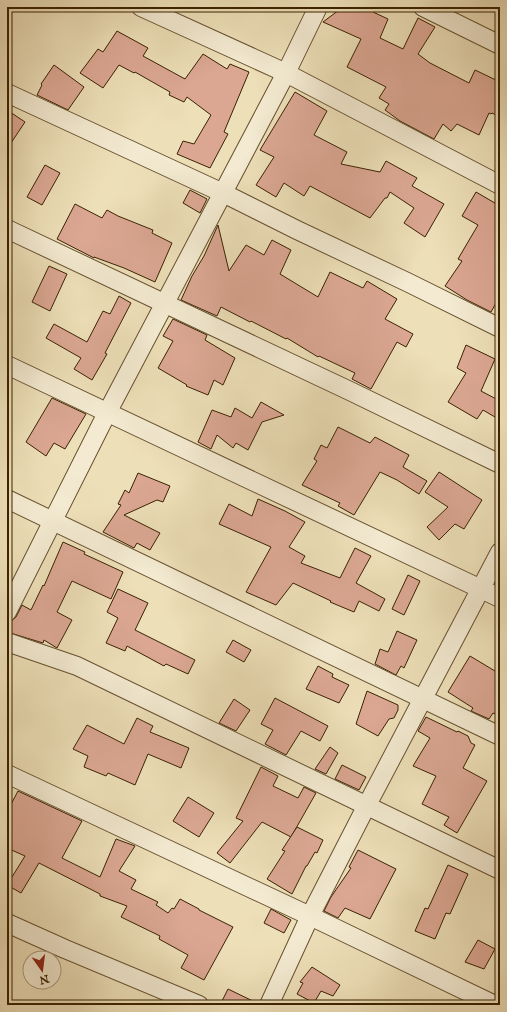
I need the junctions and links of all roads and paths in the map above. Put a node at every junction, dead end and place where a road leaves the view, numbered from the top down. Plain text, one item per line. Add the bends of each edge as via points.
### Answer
1 (141, 7) edge
2 (318, 7) edge
3 (423, 7) edge
4 (500, 45) edge
5 (286, 73) junction
6 (7, 93) edge
7 (500, 185) edge
8 (223, 193) junction
9 (7, 230) edge
10 (165, 304) junction
11 (500, 328) edge
12 (7, 365) edge
13 (107, 413) junction
14 (500, 464) edge
15 (7, 499) edge
16 (52, 520) junction
17 (500, 552) edge
18 (480, 589) junction
19 (500, 598) edge
20 (7, 612) edge
21 (7, 642) edge
22 (423, 700) junction
23 (500, 736) edge
24 (7, 774) edge
25 (367, 805) junction
26 (500, 870) edge
27 (310, 916) junction
28 (7, 923) edge
29 (199, 1005) edge
30 (269, 1005) edge
31 (495, 1005) edge

1 - 5 street
2 - 5 street
3 - 4 street
5 - 7 street
5 - 8 street
6 - 8 street
8 - 10 street
8 - 11 street
9 - 10 street
10 - 13 street
10 - 14 street
12 - 13 street
13 - 16 street
13 - 18 street
15 - 16 street
16 - 20 street
16 - 22 street
17 - 18 street
18 - 19 street
18 - 22 street
21 - 25 street via 77,666
22 - 23 street
22 - 25 street
24 - 27 street
25 - 26 street
25 - 27 street
27 - 30 street
27 - 31 street
28 - 29 street

